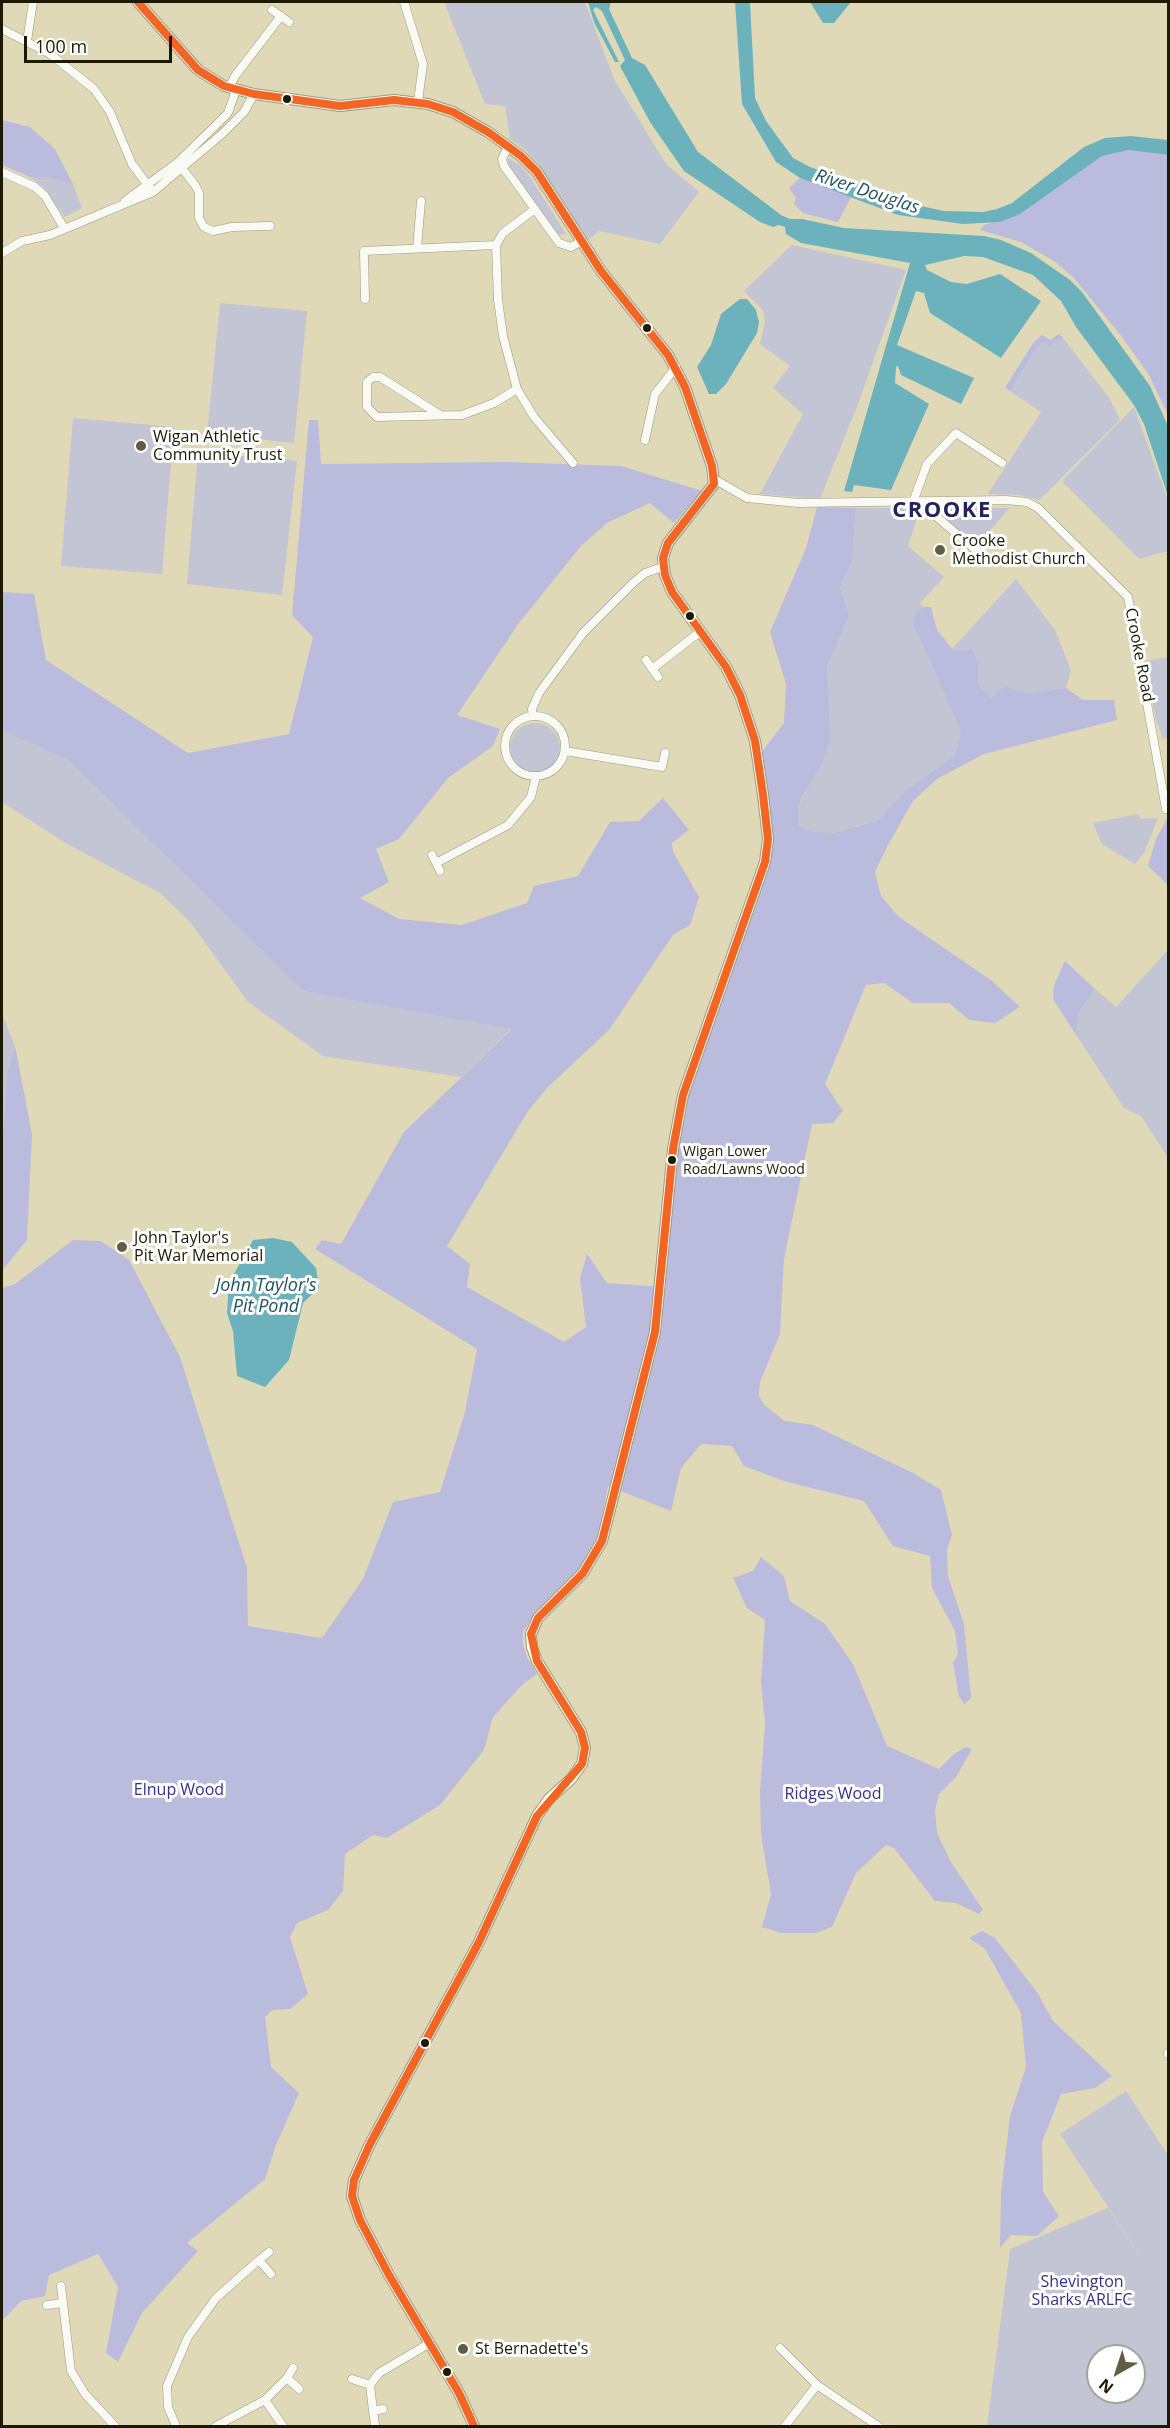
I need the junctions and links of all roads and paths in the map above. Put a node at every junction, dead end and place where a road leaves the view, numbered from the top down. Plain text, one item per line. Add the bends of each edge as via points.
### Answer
1 (33, 2) edge
2 (138, 2) edge
3 (404, 2) edge
4 (272, 10) dead end
5 (281, 16) junction
6 (289, 22) dead end
7 (2, 29) edge
8 (27, 40) junction
9 (233, 89) junction
10 (254, 94) junction
11 (418, 101) junction
12 (508, 147) junction
13 (180, 166) junction
14 (2, 172) edge
15 (151, 189) junction
16 (421, 201) dead end
17 (535, 209) junction
18 (270, 226) dead end
19 (64, 228) junction
20 (580, 242) junction
21 (496, 244) junction
22 (417, 248) junction
23 (2, 253) edge
24 (365, 298) dead end
25 (676, 367) junction
26 (517, 390) junction
27 (440, 415) junction
28 (645, 440) dead end
29 (573, 463) dead end
30 (1002, 463) dead end
31 (714, 480) junction
32 (916, 502) junction
33 (977, 551) dead end
34 (663, 567) junction
35 (701, 631) junction
36 (646, 660) dead end
37 (652, 669) junction
38 (658, 677) dead end
39 (533, 716) junction
40 (565, 751) junction
41 (664, 753) dead end
42 (536, 776) junction
43 (1166, 809) dead end
44 (440, 871) dead end
45 (269, 2252) dead end
46 (259, 2260) junction
47 (271, 2274) dead end
48 (61, 2286) dead end
49 (63, 2303) junction
50 (47, 2305) dead end
51 (430, 2343) junction
52 (780, 2348) dead end
53 (293, 2368) dead end
54 (287, 2378) junction
55 (352, 2379) dead end
56 (370, 2385) junction
57 (818, 2385) junction
58 (299, 2389) dead end
59 (265, 2400) junction
60 (383, 2409) dead end
61 (373, 2411) junction
62 (375, 2425) dead end
63 (115, 2427) edge
64 (176, 2427) edge
65 (216, 2427) edge
66 (283, 2427) edge
67 (474, 2427) edge
68 (785, 2427) edge
69 (878, 2427) edge

1 - 8 street
2 - 9 main road via 198,70
3 - 11 street via 423,64
4 - 5 street
5 - 6 street
5 - 9 street via 235,76
7 - 8 street
8 - 15 street via 94,89 110,112 132,164
9 - 10 main road
9 - 13 street via 228,113
10 - 11 main road via 340,106
10 - 13 street via 222,134
11 - 12 main road via 453,112
12 - 17 street via 502,163
12 - 20 main road via 537,172
13 - 15 street
13 - 18 street via 199,193 199,218 204,227 213,231
14 - 19 street via 45,196
15 - 19 street
16 - 22 street
17 - 20 street via 562,246
17 - 21 street via 503,233
19 - 23 street
20 - 25 main road
21 - 22 street
21 - 26 street via 499,309
22 - 24 street via 364,251
25 - 28 street via 655,394
25 - 31 main road
26 - 27 street via 473,412
26 - 29 street
27 - 27 street via 374,416 367,407 367,382 380,377
30 - 32 street via 956,433 927,464
31 - 32 street, Crooke Road via 747,498 798,503
31 - 34 main road via 707,495 672,536 664,550
32 - 33 street
32 - 43 street, Crooke Road via 1027,502 1044,513 1124,590 1130,603
34 - 35 main road via 672,592
34 - 39 street via 645,573 583,633 539,693
35 - 37 street
35 - 51 main road via 726,667 746,708 768,839 765,862 683,1095 674,1142 651,1353 602,1541 583,1573 538,1618 531,1634 537,1660 581,1732 585,1748 582,1764 537,1816 479,1942 354,2180 352,2196 360,2220
36 - 37 street
37 - 38 street
39 - 40 street via 558,726
39 - 42 street via 509,730 505,749 513,766
40 - 41 street via 662,767
40 - 42 street via 558,766
42 - 44 street via 531,797 508,825 434,859
45 - 46 street
46 - 47 street
46 - 64 street via 216,2298 184,2344 168,2386 168,2407
48 - 49 street
49 - 50 street
49 - 63 street via 71,2372
51 - 56 street via 380,2373
51 - 67 main road
52 - 57 street
53 - 54 street
54 - 58 street
54 - 59 street
55 - 56 street
56 - 61 street
57 - 68 street
57 - 69 street
59 - 65 street
59 - 66 street
60 - 61 street
61 - 62 street

